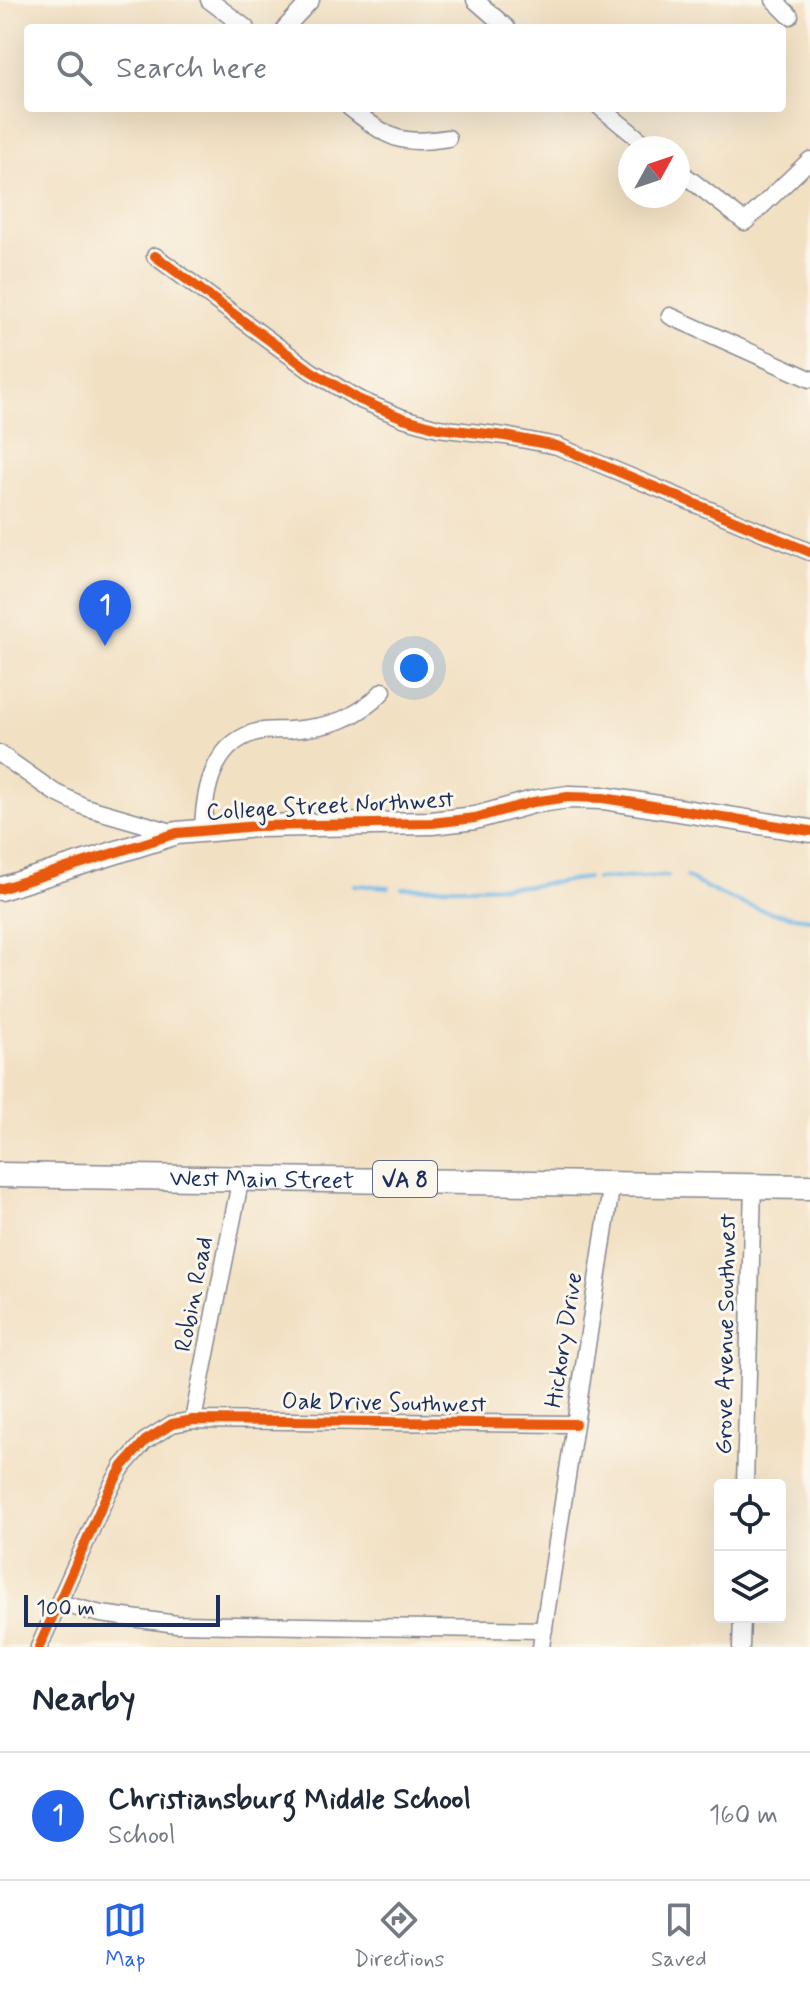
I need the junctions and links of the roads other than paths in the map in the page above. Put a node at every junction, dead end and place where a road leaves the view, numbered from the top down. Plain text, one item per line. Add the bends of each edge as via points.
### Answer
1 (209, 0) edge
2 (311, 0) edge
3 (475, 0) edge
4 (774, 0) edge
5 (790, 16) dead end
6 (241, 24) edge
7 (289, 24) edge
8 (502, 24) edge
9 (356, 112) edge
10 (606, 112) edge
11 (635, 136) edge
12 (448, 138) dead end
13 (810, 160) edge
14 (690, 179) edge
15 (155, 256) dead end
16 (670, 316) dead end
17 (810, 379) edge
18 (810, 552) edge
19 (383, 691) dead end
20 (0, 754) edge
21 (809, 827) edge
22 (203, 830) junction
23 (177, 833) junction
24 (0, 889) edge
25 (0, 1175) edge
26 (241, 1177) junction
27 (612, 1182) junction
28 (753, 1185) junction
29 (810, 1187) edge
30 (193, 1420) junction
31 (575, 1424) junction
32 (745, 1479) edge
33 (59, 1603) junction
34 (742, 1623) edge
35 (544, 1630) junction
36 (39, 1647) edge
37 (541, 1647) edge
38 (741, 1647) edge

1 - 6 street
2 - 7 street
3 - 8 street
4 - 5 street
9 - 12 street via 397,140
10 - 11 street
13 - 14 street via 745,222
15 - 18 street via 311,371 358,399 438,428 557,446
16 - 17 street
19 - 22 street via 352,717 251,733 235,744 213,768
20 - 23 street via 85,807
21 - 22 street, College Street Northwest via 568,797 432,823
22 - 23 street, College Street Northwest
23 - 24 street, College Street Northwest
25 - 26 main road, West Main Street / VA 8
26 - 27 main road, West Main Street / VA 8
26 - 30 street, Robin Road
27 - 28 main road, West Main Street / VA 8
27 - 31 street, Hickory Drive
28 - 29 main road, West Main Street / VA 8
28 - 32 street, Grove Avenue Southwest
30 - 31 street, Oak Drive Southwest
30 - 33 street via 172,1424 145,1441 123,1466
31 - 35 street, Hickory Drive
33 - 35 street via 177,1624
33 - 36 street
34 - 38 street
35 - 37 street, Hickory Drive

